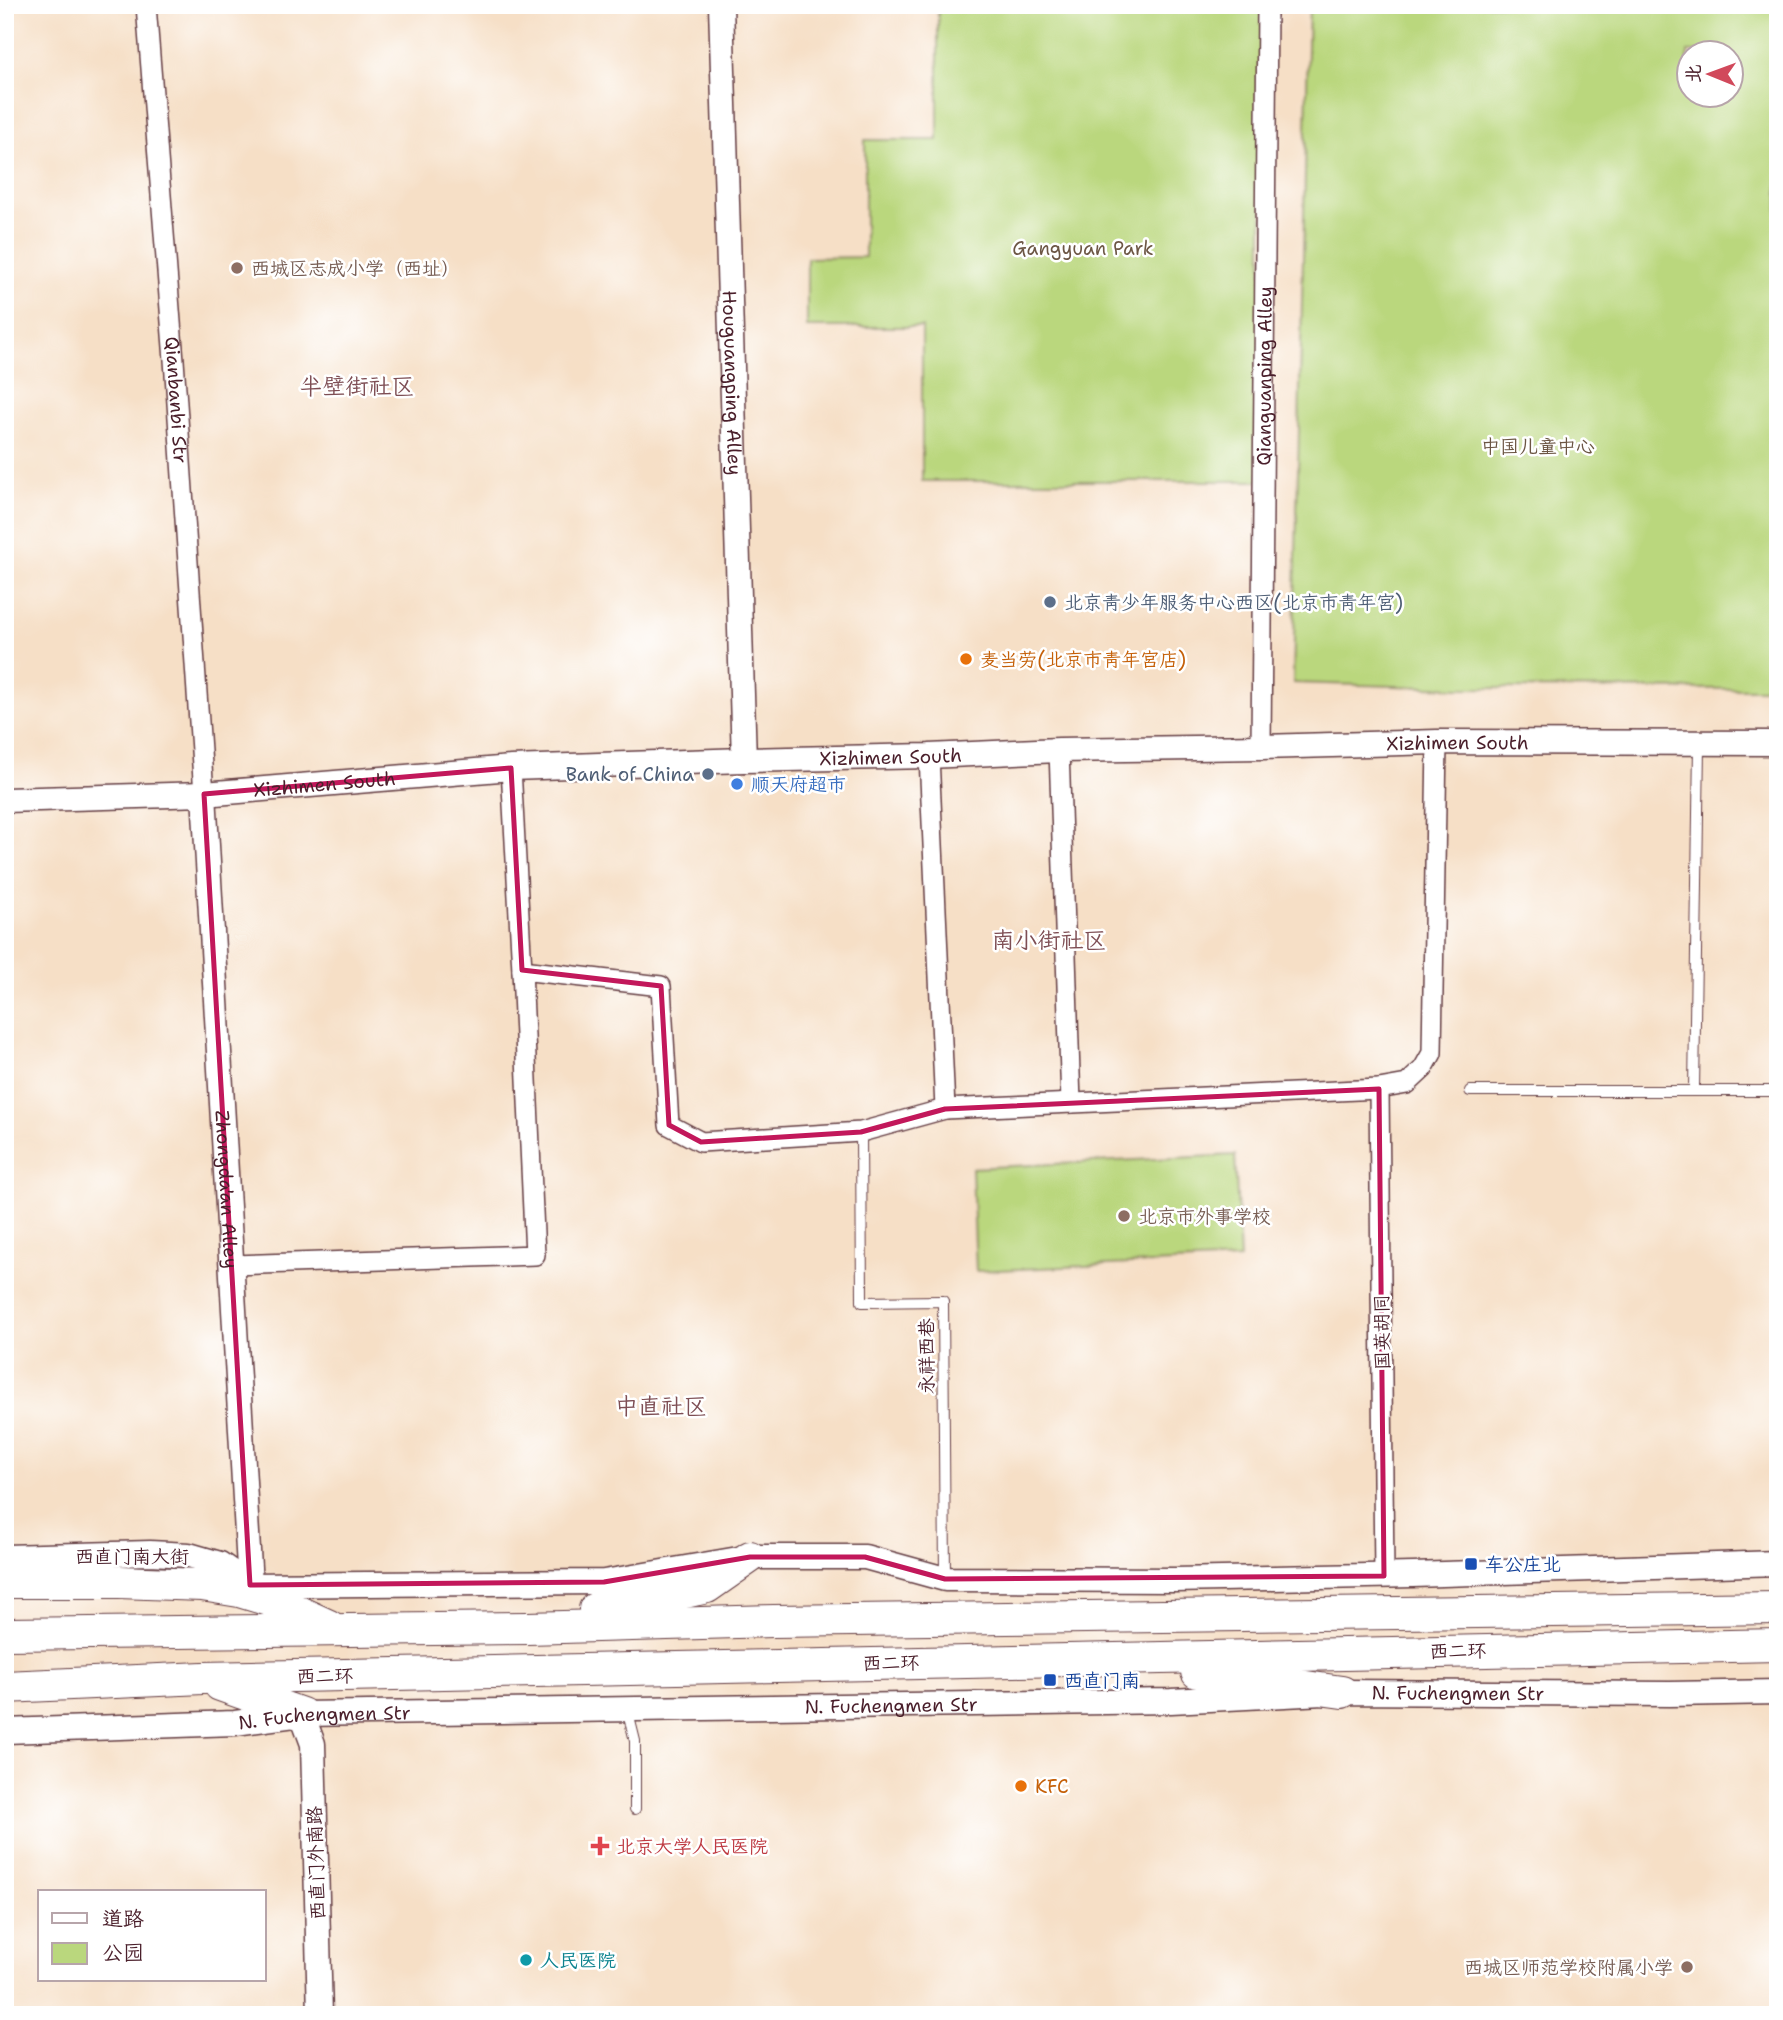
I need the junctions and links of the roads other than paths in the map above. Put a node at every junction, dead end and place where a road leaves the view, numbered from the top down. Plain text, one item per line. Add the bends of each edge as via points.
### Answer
1 (146, 5) edge
2 (721, 5) edge
3 (1267, 5) edge
4 (1437, 742) junction
5 (1699, 742) junction
6 (1778, 743) edge
7 (1261, 747) junction
8 (1059, 750) junction
9 (929, 756) junction
10 (744, 760) junction
11 (510, 768) junction
12 (204, 794) junction
13 (5, 800) edge
14 (522, 970) junction
15 (1379, 1089) junction
16 (1470, 1091) dead end
17 (1694, 1091) junction
18 (1778, 1091) edge
19 (1070, 1103) junction
20 (945, 1109) junction
21 (862, 1132) junction
22 (232, 1265) junction
23 (5, 1557) edge
24 (750, 1557) junction
25 (1778, 1563) edge
26 (1384, 1576) junction
27 (944, 1579) junction
28 (19, 1582) edge
29 (258, 1592) junction
30 (1778, 1608) edge
31 (528, 1628) junction
32 (349, 1629) junction
33 (5, 1634) edge
34 (1778, 1645) edge
35 (1098, 1659) junction
36 (203, 1678) junction
37 (5, 1688) edge
38 (1342, 1692) junction
39 (1778, 1692) edge
40 (627, 1709) junction
41 (302, 1714) junction
42 (5, 1731) edge
43 (635, 1809) dead end
44 (324, 2000) edge

1 - 12 street, Qianbanbi Str
2 - 10 street, Houguangping Alley
3 - 7 street, Qianguanping Alley
4 - 5 street, Xizhimen South
4 - 7 street, Xizhimen South
4 - 15 street via 1432,1054 1407,1084
5 - 6 street, Xizhimen South
5 - 17 lane
7 - 8 street, Xizhimen South
8 - 9 street, Xizhimen South
8 - 19 street
9 - 10 street, Xizhimen South
9 - 20 street
10 - 11 street, Xizhimen South
11 - 12 street, Xizhimen South
11 - 14 street
12 - 13 street, Xizhimen South
12 - 22 street, Zhongda'an Alley
14 - 21 street via 662,986 670,1125 701,1142
14 - 22 street via 535,1255
15 - 19 street
15 - 26 street, 国英胡同
16 - 17 lane
17 - 18 lane
19 - 20 street
20 - 21 street
21 - 27 lane, 永祥西巷 via 862,1303 943,1301
22 - 29 street, Zhongda'an Alley
23 - 29 street, 西直门南大街 via 189,1555 220,1564
24 - 27 street via 865,1557
24 - 29 street via 604,1582
24 - 31 highway via 707,1587 581,1611
25 - 26 street
26 - 27 street
28 - 29 highway via 153,1582
29 - 32 highway via 330,1627
30 - 31 highway, 西二环
31 - 32 highway, 西二环
32 - 33 highway, 西二环
34 - 35 highway, 西二环
35 - 36 highway, 西二环
35 - 38 highway
36 - 37 highway, 西二环
36 - 41 highway
38 - 39 street, N. Fuchengmen Str
38 - 40 street, N. Fuchengmen Str via 1171,1701
40 - 41 street, N. Fuchengmen Str
40 - 43 lane via 635,1741
41 - 42 street, N. Fuchengmen Str via 235,1723
41 - 44 street, 西直门外南路 via 313,1744

